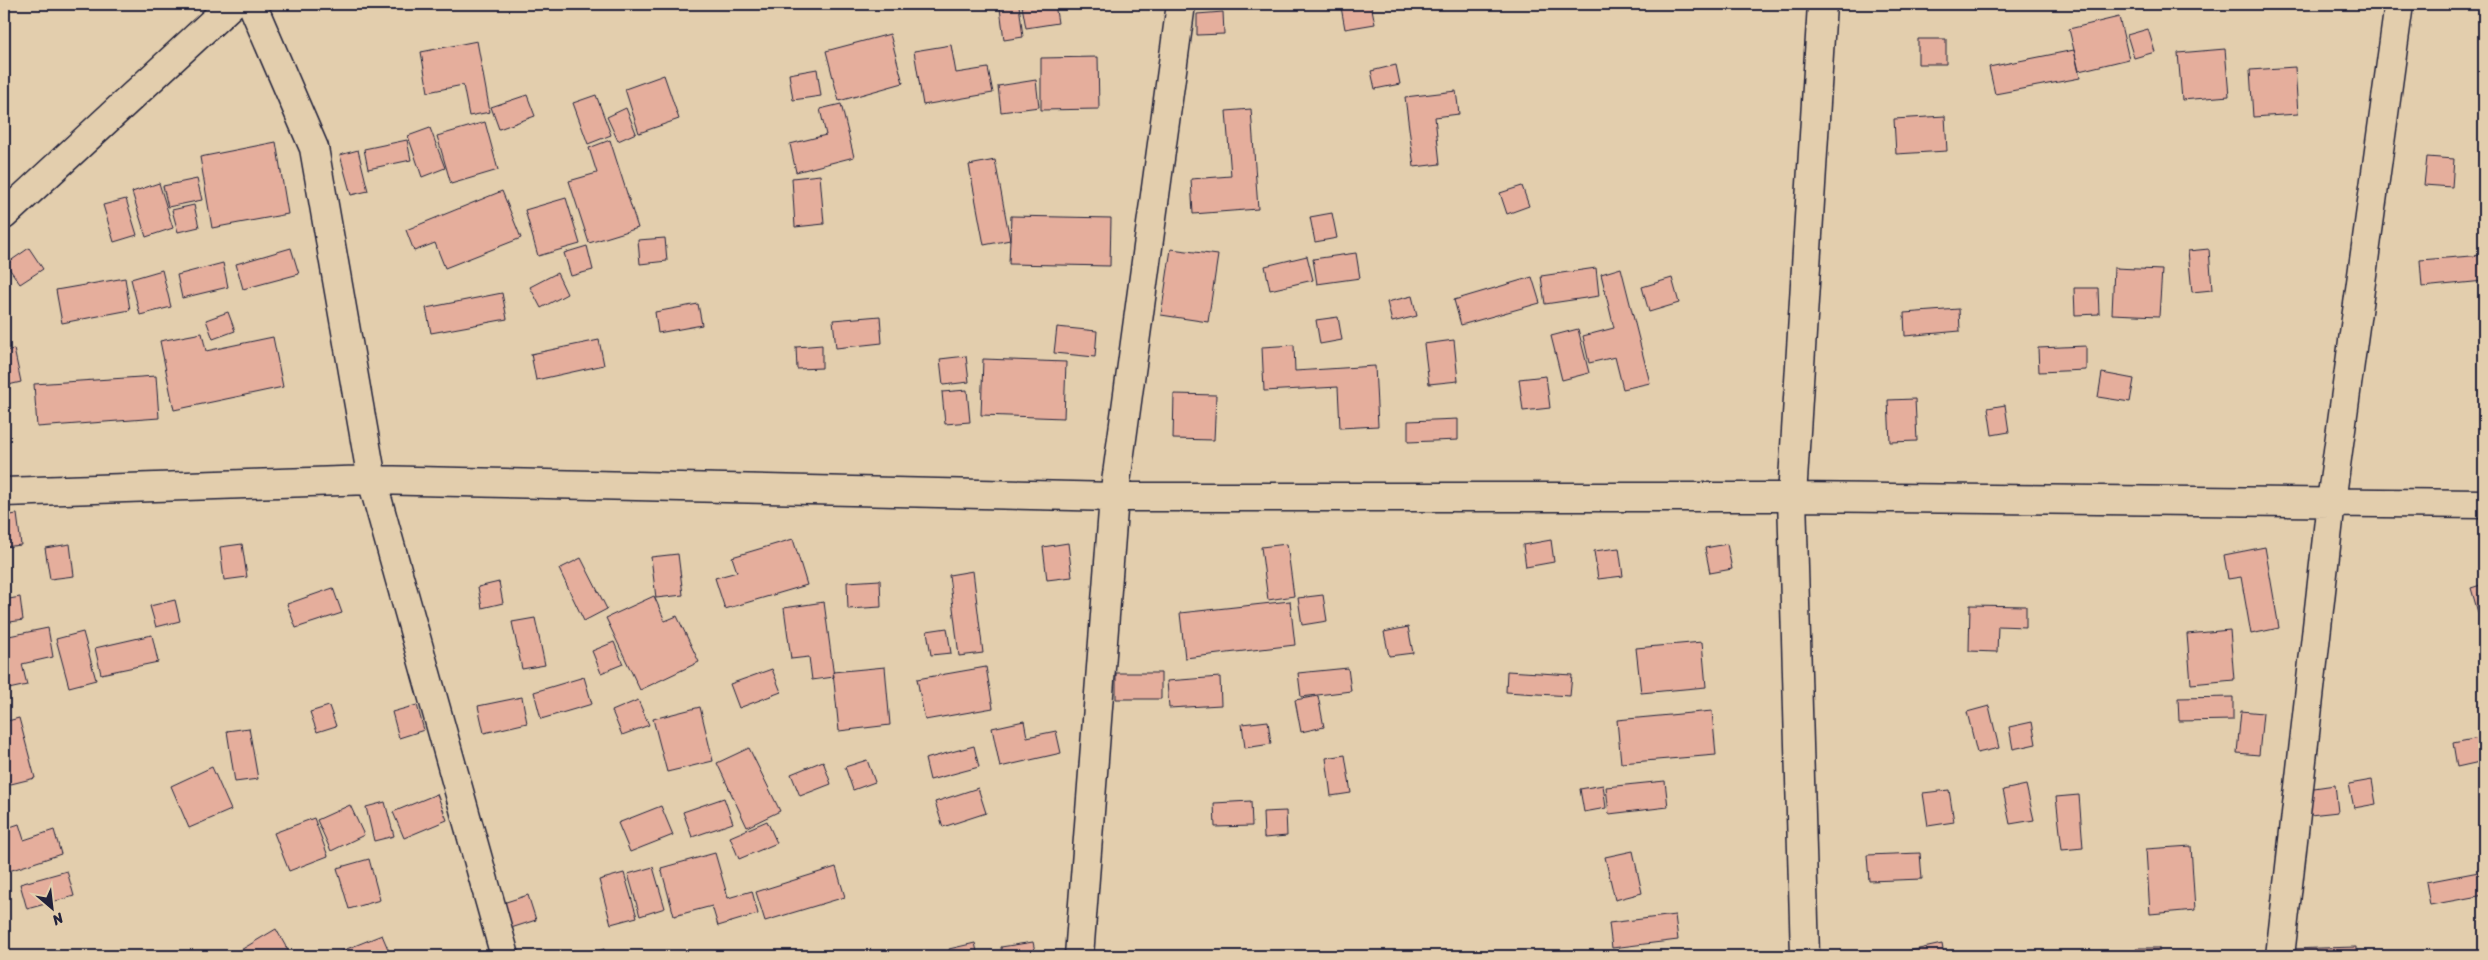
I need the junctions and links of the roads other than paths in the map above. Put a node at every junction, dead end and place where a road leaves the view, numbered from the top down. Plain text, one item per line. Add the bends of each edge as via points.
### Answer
1 (252, 4) edge
2 (1181, 4) edge
3 (1822, 4) edge
4 (2399, 4) edge
5 (215, 10) edge
6 (4, 215) edge
7 (372, 480) junction
8 (4, 492) edge
9 (1114, 497) junction
10 (1792, 497) junction
11 (2331, 502) junction
12 (2484, 504) edge
13 (504, 956) edge
14 (1079, 956) edge
15 (1805, 956) edge
16 (2280, 956) edge

1 - 7 street via 314,148
2 - 9 street
3 - 10 street
4 - 11 street
5 - 6 street
7 - 8 street
7 - 9 street
7 - 13 street
9 - 10 street
9 - 14 street
10 - 11 street
10 - 15 street
11 - 12 street
11 - 16 street

